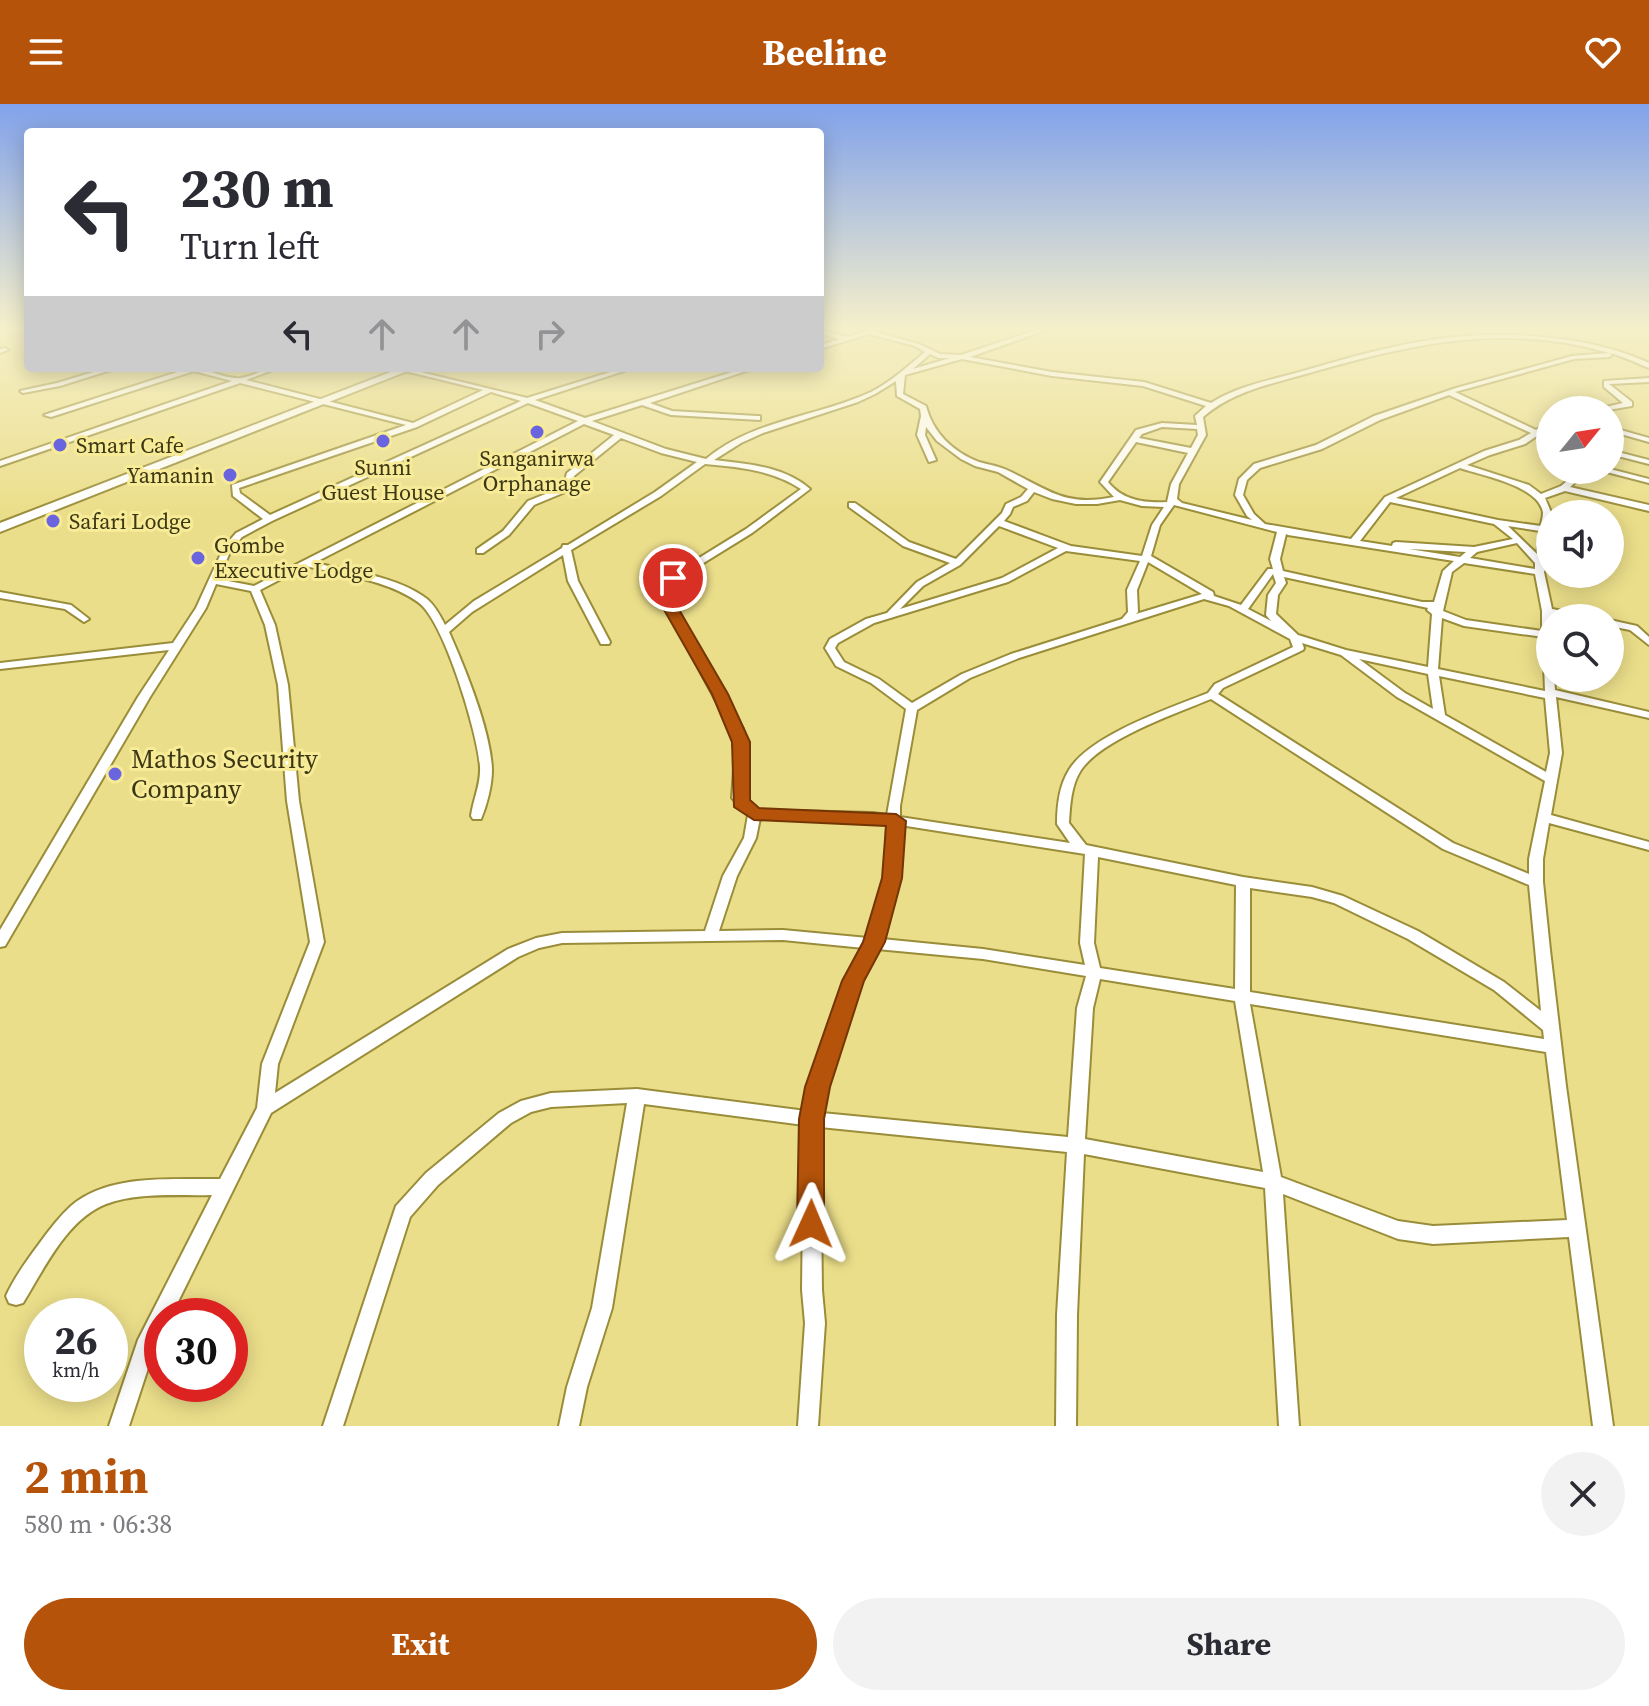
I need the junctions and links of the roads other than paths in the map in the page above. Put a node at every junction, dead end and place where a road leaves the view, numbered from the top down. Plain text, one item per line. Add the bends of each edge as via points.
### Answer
1 (36, 389) edge
2 (126, 389) edge
3 (214, 389) edge
4 (274, 389) edge
5 (357, 389) edge
6 (479, 389) edge
7 (564, 389) edge
8 (688, 389) edge
9 (880, 389) edge
10 (900, 389) edge
11 (1162, 389) edge
12 (1251, 389) edge
13 (1461, 389) edge
14 (23, 391) dead end
15 (488, 391) junction
16 (1449, 392) junction
17 (528, 400) junction
18 (322, 403) junction
19 (644, 403) junction
20 (1213, 406) junction
21 (48, 415) dead end
22 (757, 418) dead end
23 (923, 418) junction
24 (581, 422) junction
25 (414, 425) junction
26 (1536, 426) edge
27 (1201, 427) junction
28 (1624, 433) edge
29 (1536, 434) edge
30 (1630, 435) junction
31 (618, 436) junction
32 (1134, 439) junction
33 (1649, 440) edge
34 (1624, 444) edge
35 (1192, 451) junction
36 (1624, 456) edge
37 (932, 460) dead end
38 (705, 462) junction
39 (1649, 462) edge
40 (0, 464) edge
41 (1461, 466) junction
42 (1624, 475) edge
43 (1646, 481) edge
44 (1569, 484) edge
45 (1033, 488) junction
46 (1564, 488) junction
47 (1540, 497) junction
48 (1119, 498) junction
49 (1388, 499) junction
50 (1541, 500) edge
51 (1171, 502) junction
52 (852, 505) dead end
53 (1649, 508) edge
54 (269, 519) junction
55 (998, 522) junction
56 (1497, 522) junction
57 (1263, 524) junction
58 (0, 528) edge
59 (1536, 528) edge
60 (1282, 531) junction
61 (1519, 540) junction
62 (1354, 542) junction
63 (566, 547) junction
64 (1376, 547) junction
65 (1065, 548) junction
66 (1474, 550) junction
67 (480, 551) dead end
68 (1145, 558) junction
69 (1459, 562) junction
70 (957, 563) junction
71 (1536, 563) edge
72 (308, 564) junction
73 (1536, 569) edge
74 (1277, 571) junction
75 (213, 581) junction
76 (255, 589) junction
77 (0, 595) edge
78 (1224, 601) junction
79 (1438, 609) junction
80 (1242, 610) junction
81 (884, 616) junction
82 (84, 619) dead end
83 (1125, 622) junction
84 (1624, 626) edge
85 (443, 633) junction
86 (1536, 633) edge
87 (1294, 637) junction
88 (605, 642) dead end
89 (1649, 642) edge
90 (177, 646) junction
91 (1344, 653) junction
92 (0, 666) edge
93 (1433, 671) junction
94 (1550, 694) junction
95 (1212, 695) junction
96 (912, 708) junction
97 (1440, 715) junction
98 (1649, 715) edge
99 (1551, 780) junction
100 (754, 814) junction
101 (477, 816) dead end
102 (1544, 817) junction
103 (896, 821) junction
104 (1649, 846) edge
105 (1087, 850) junction
106 (1243, 882) junction
107 (1536, 882) junction
108 (710, 936) junction
109 (0, 942) edge
110 (874, 942) junction
111 (1094, 973) junction
112 (1242, 999) junction
113 (1548, 1025) junction
114 (1552, 1047) junction
115 (637, 1096) junction
116 (265, 1108) junction
117 (812, 1119) junction
118 (1076, 1145) junction
119 (1273, 1182) junction
120 (226, 1187) junction
121 (1577, 1228) junction
122 (16, 1296) dead end
123 (119, 1426) edge
124 (333, 1426) edge
125 (569, 1426) edge
126 (808, 1426) edge
127 (1066, 1426) edge
128 (1289, 1426) edge
129 (1603, 1426) edge

1 - 14 street
2 - 21 street
3 - 40 street
4 - 18 street
5 - 18 main road
6 - 15 street
7 - 17 street
8 - 19 street
9 - 38 street via 750,438
10 - 23 street via 899,395 923,408
11 - 20 street
12 - 20 street
13 - 16 street
15 - 17 street
15 - 25 street
16 - 26 street
16 - 57 street via 1251,470 1243,479 1240,499
17 - 24 street
17 - 54 street
18 - 25 street
18 - 58 main road
19 - 22 street via 671,413
19 - 24 street
20 - 27 street via 1199,416
23 - 37 street via 921,435
23 - 45 street via 941,441 969,460
24 - 31 street
24 - 72 street
25 - 54 street via 235,487 236,494
27 - 32 street via 1162,425
27 - 35 street
28 - 30 street
29 - 41 street
30 - 33 street
30 - 34 street
31 - 38 street
31 - 67 street via 570,475 567,488 531,503 506,533
32 - 35 street
32 - 48 street via 1104,482
35 - 51 street
36 - 39 street
38 - 63 street via 643,507
38 - 100 street via 753,465 806,489 673,578 664,594 737,729 738,798
41 - 47 street via 1526,487
41 - 49 street
42 - 43 street
44 - 46 street
45 - 48 street via 1087,503
45 - 55 street
46 - 47 street
46 - 53 street
47 - 50 street
48 - 51 street via 1148,505
49 - 56 street
49 - 62 street
51 - 57 street
51 - 68 street
52 - 70 street via 900,541
54 - 75 street via 232,541
55 - 65 street
55 - 70 street
56 - 59 street
56 - 61 street
57 - 60 street
60 - 62 street
60 - 74 street
61 - 66 street
61 - 71 street
62 - 64 street
63 - 85 street via 464,610
63 - 88 street via 573,581
64 - 66 street via 1417,544
64 - 69 street
65 - 68 street
65 - 81 street via 1005,580
66 - 69 street
68 - 78 street
68 - 83 street via 1132,590 1133,612
69 - 73 street
69 - 79 street via 1448,571
70 - 81 street via 920,584
72 - 76 street
72 - 85 street via 424,600 436,611
74 - 79 street
74 - 80 street via 1264,575
74 - 87 street via 1281,583 1273,595 1271,615
75 - 76 street
75 - 90 street
76 - 116 street via 270,625 283,685 293,801 317,942 270,1064
77 - 82 street via 68,607
78 - 80 street
78 - 83 street via 1188,598
79 - 86 street via 1464,623
79 - 93 street
80 - 87 street
81 - 96 street via 848,632 830,648 840,664
83 - 96 street via 1015,656 966,676
84 - 89 street
85 - 101 street via 473,709 485,758
87 - 91 street
87 - 95 street via 1300,644 1296,651 1219,686
90 - 92 street
90 - 109 street
91 - 93 street
91 - 97 street via 1389,688
93 - 94 street
93 - 97 street
94 - 98 street
94 - 99 street via 1556,753
95 - 105 street via 1110,743 1078,765 1063,824
95 - 107 street via 1448,846
96 - 103 street via 894,806
97 - 99 street
99 - 102 street
100 - 103 street
100 - 108 street via 750,838 730,876
102 - 104 street
102 - 107 street
103 - 105 street
103 - 110 street via 892,878
105 - 106 street
105 - 111 street via 1087,943
106 - 112 street
106 - 113 street via 1312,892 1366,911 1473,969
107 - 113 street
108 - 110 street
108 - 116 street via 536,943 429,1003
110 - 111 street
110 - 117 street via 835,1028
111 - 112 street
111 - 118 street via 1085,1008
112 - 114 street
112 - 119 street
113 - 114 street
114 - 121 street
115 - 117 street
115 - 124 street via 551,1100 514,1112 415,1194 391,1241
115 - 125 street via 602,1308
116 - 120 street
117 - 118 street
117 - 126 street via 815,1323
118 - 119 street
118 - 127 street
119 - 121 street via 1398,1230 1473,1234
119 - 128 street
120 - 122 street via 157,1186 95,1198 67,1219
120 - 123 street via 145,1347
121 - 129 street

